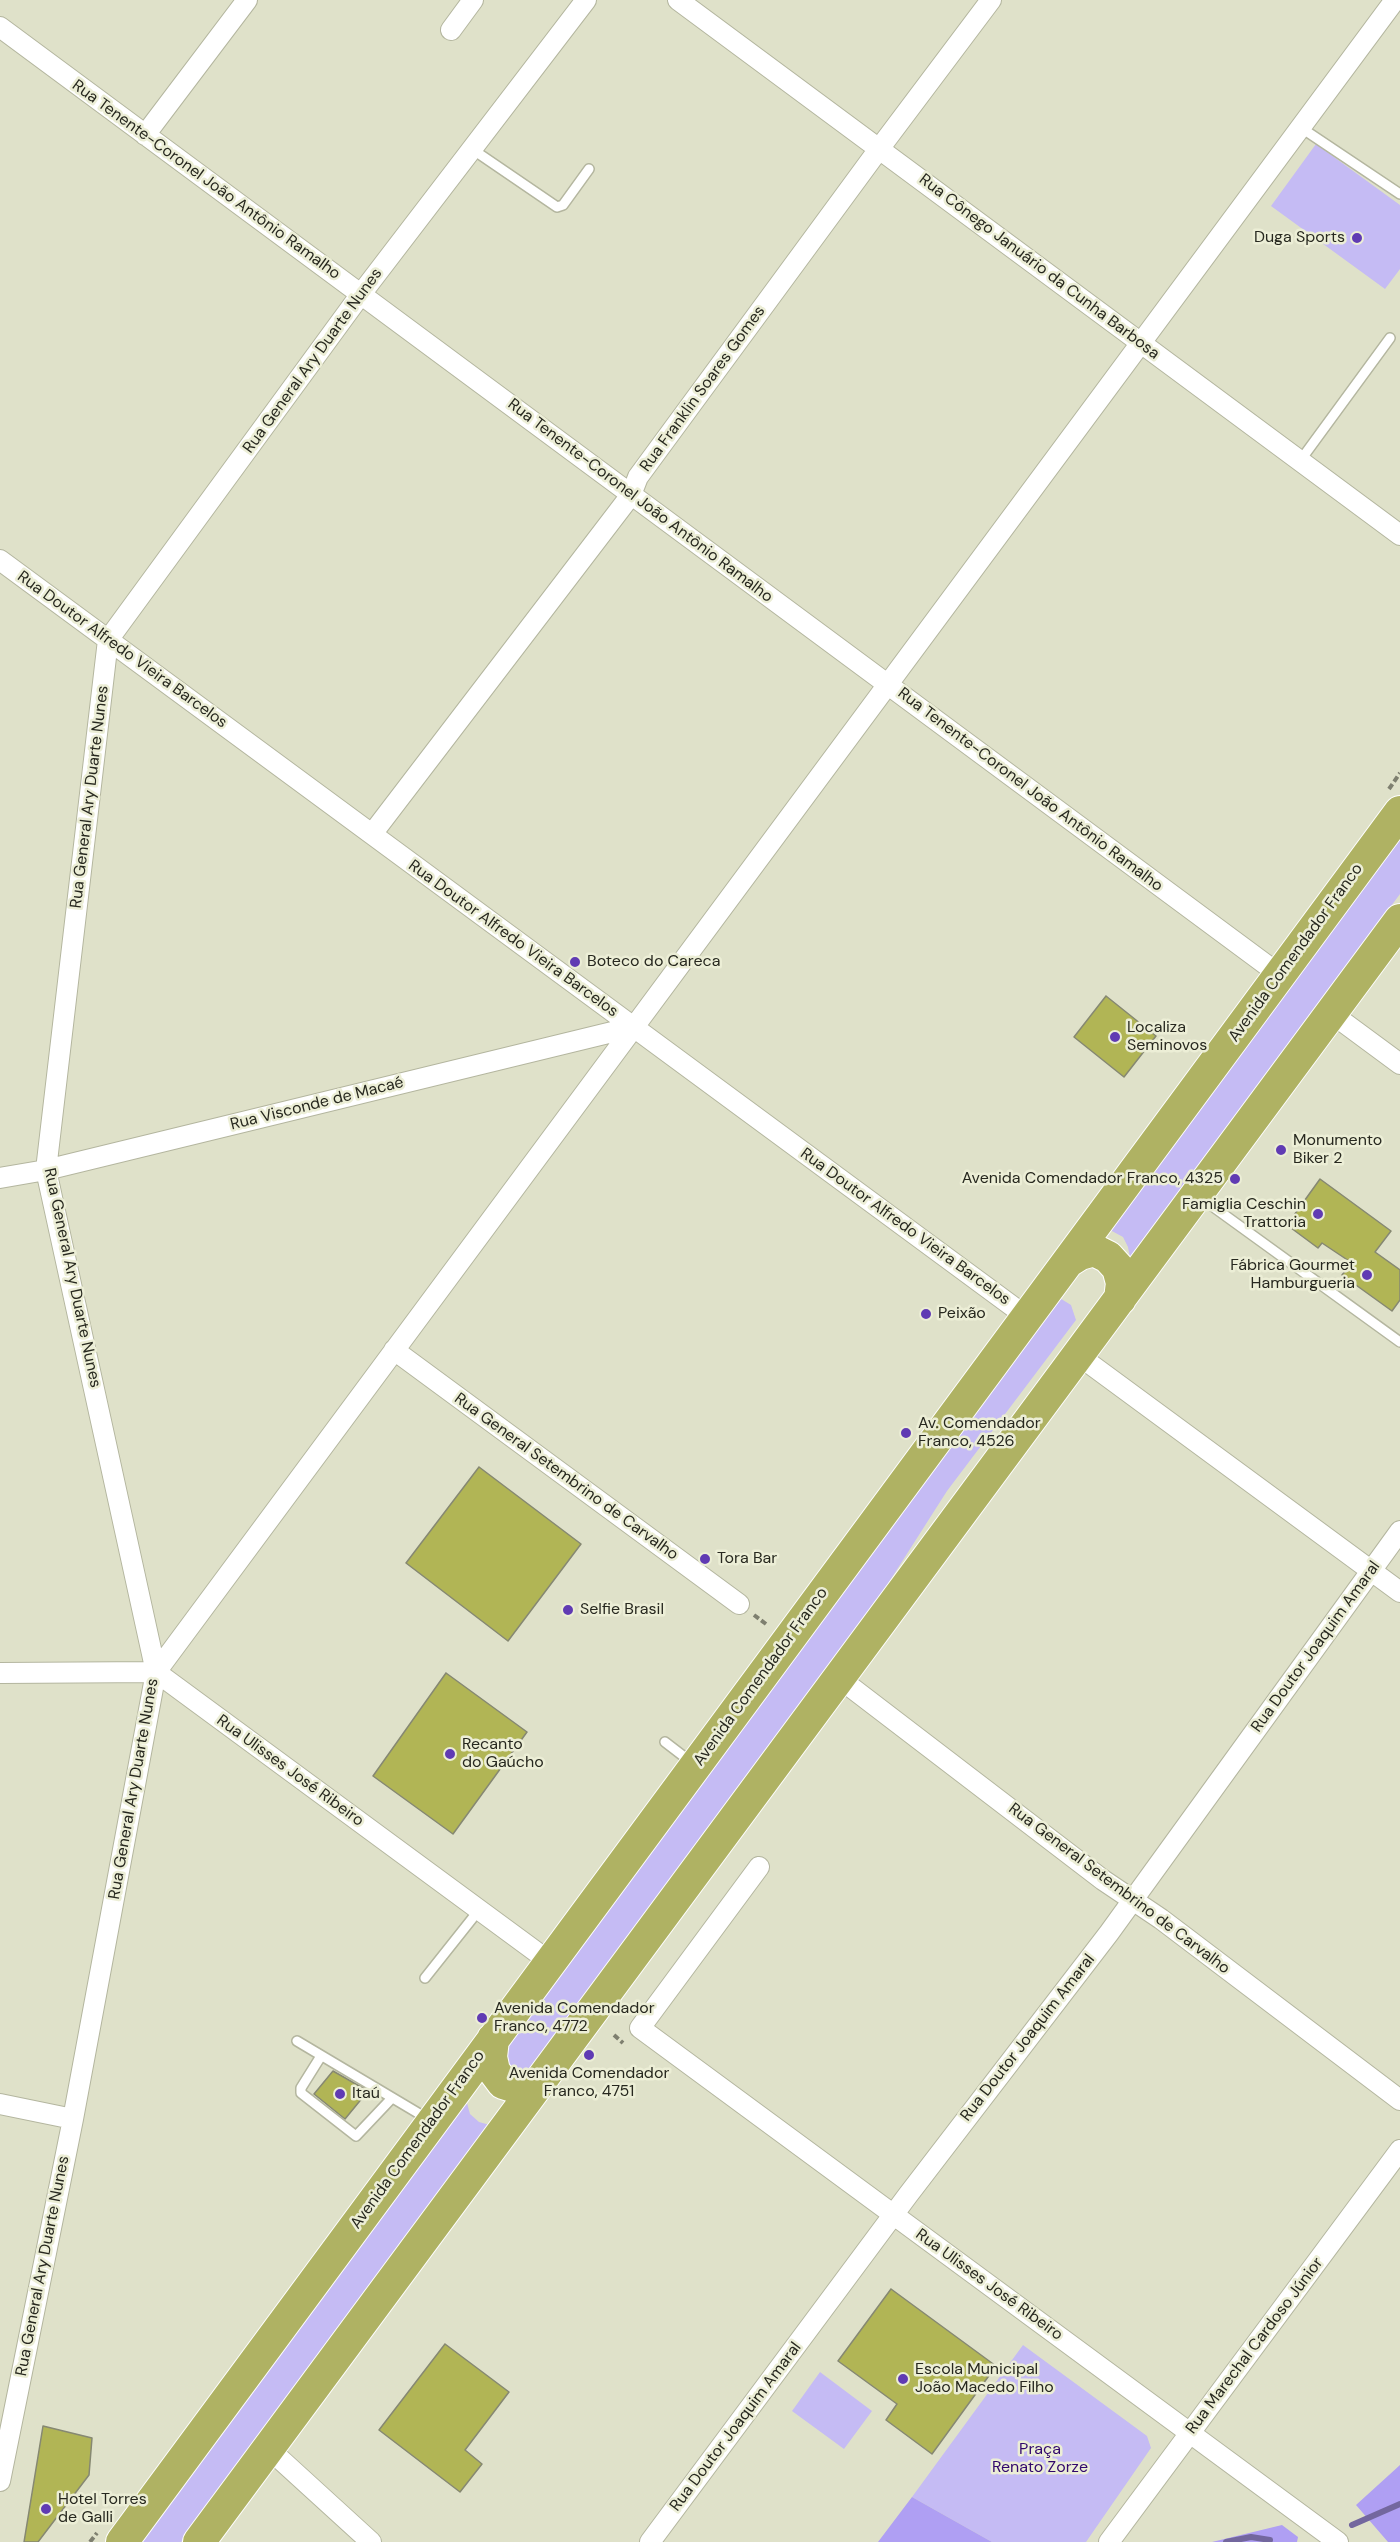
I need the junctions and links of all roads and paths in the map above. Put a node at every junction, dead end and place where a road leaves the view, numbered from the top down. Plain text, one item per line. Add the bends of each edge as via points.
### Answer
1 (247, 0) edge
2 (473, 0) edge
3 (586, 0) edge
4 (678, 0) edge
5 (991, 0) edge
6 (1395, 0) edge
7 (0, 27) edge
8 (451, 30) dead end
9 (1300, 127) junction
10 (145, 135) junction
11 (472, 149) junction
12 (879, 149) junction
13 (589, 170) dead end
14 (1400, 194) edge
15 (361, 294) junction
16 (1390, 338) dead end
17 (1140, 343) junction
18 (1300, 461) junction
19 (632, 495) junction
20 (1400, 535) edge
21 (0, 560) edge
22 (108, 640) junction
23 (888, 684) junction
24 (1400, 812) edge
25 (372, 834) junction
26 (1400, 920) edge
27 (1280, 975) junction
28 (1331, 1013) junction
29 (633, 1027) junction
30 (1400, 1064) edge
31 (46, 1170) junction
32 (0, 1178) edge
33 (1196, 1195) junction
34 (1069, 1261) junction
35 (1120, 1299) junction
36 (1027, 1317) junction
37 (1400, 1342) edge
38 (394, 1350) junction
39 (1078, 1355) junction
40 (1400, 1531) edge
41 (1371, 1570) junction
42 (1400, 1592) edge
43 (739, 1604) dead end
44 (156, 1672) junction
45 (0, 1673) edge
46 (839, 1678) junction
47 (666, 1742) dead end
48 (695, 1765) junction
49 (759, 1867) dead end
50 (1133, 1900) junction
51 (479, 1910) junction
52 (550, 1962) junction
53 (425, 1978) dead end
54 (614, 2035) dead end
55 (493, 2039) junction
56 (297, 2041) dead end
57 (623, 2043) dead end
58 (321, 2056) junction
59 (532, 2092) junction
60 (392, 2098) junction
61 (1400, 2100) edge
62 (0, 2103) edge
63 (73, 2119) junction
64 (432, 2121) junction
65 (1400, 2150) edge
66 (893, 2214) junction
67 (1190, 2433) junction
68 (268, 2448) junction
69 (0, 2481) edge
70 (122, 2542) edge
71 (199, 2542) edge
72 (371, 2542) edge
73 (650, 2542) edge
74 (1109, 2542) edge
75 (1338, 2542) edge

1 - 10 street
2 - 8 street
3 - 11 street, Rua General Ary Duarte Nunes
4 - 12 street, Rua Cônego Januário da Cunha Barbosa
5 - 12 street, Rua Franklin Soares Gomes
6 - 9 street
7 - 10 street, Rua Tenente-Coronel João Antônio Ramalho
9 - 14 lane
9 - 17 street
10 - 15 street, Rua Tenente-Coronel João Antônio Ramalho
11 - 13 lane via 557,207 563,205
11 - 15 street, Rua General Ary Duarte Nunes
12 - 17 street, Rua Cônego Januário da Cunha Barbosa
12 - 19 street, Rua Franklin Soares Gomes via 639,477
15 - 19 street, Rua Tenente-Coronel João Antônio Ramalho
15 - 22 street, Rua General Ary Duarte Nunes
16 - 18 lane
17 - 18 street, Rua Cônego Januário da Cunha Barbosa
17 - 23 street
18 - 20 street, Rua Cônego Januário da Cunha Barbosa
19 - 23 street, Rua Tenente-Coronel João Antônio Ramalho
19 - 25 street, Rua Franklin Soares Gomes
21 - 22 street, Rua Doutor Alfredo Vieira Barcelos
22 - 25 street, Rua Doutor Alfredo Vieira Barcelos
22 - 31 street, Rua General Ary Duarte Nunes
23 - 27 street, Rua Tenente-Coronel João Antônio Ramalho
23 - 29 street
24 - 27 highway, Avenida Comendador Franco
25 - 29 street, Rua Doutor Alfredo Vieira Barcelos
26 - 28 highway
27 - 34 highway, Avenida Comendador Franco
28 - 30 street
28 - 33 highway
29 - 31 street, Rua Visconde de Macaé
29 - 36 street, Rua Doutor Alfredo Vieira Barcelos
29 - 38 street
31 - 32 street, Rua Visconde de Macaé
31 - 44 street, Rua General Ary Duarte Nunes
33 - 35 highway
33 - 37 lane
34 - 35 highway via 1094,1250 1108,1257 1118,1268 1122,1283
34 - 36 highway, Avenida Comendador Franco
35 - 39 highway
36 - 48 highway, Avenida Comendador Franco
38 - 43 street, Rua General Setembrino de Carvalho
38 - 44 street
39 - 41 street
39 - 46 highway
40 - 41 street, Rua Doutor Joaquim Amaral
41 - 42 street
41 - 50 street, Rua Doutor Joaquim Amaral
44 - 45 street
44 - 51 street, Rua Ulisses José Ribeiro
44 - 63 street, Rua General Ary Duarte Nunes
46 - 50 street, Rua General Setembrino de Carvalho
46 - 59 highway
47 - 48 lane
48 - 52 highway, Avenida Comendador Franco
49 - 66 street, Rua Ulisses José Ribeiro via 640,2028
50 - 61 street, Rua General Setembrino de Carvalho
50 - 66 street, Rua Doutor Joaquim Amaral
51 - 52 street, Rua Ulisses José Ribeiro
51 - 53 lane
52 - 55 highway, Avenida Comendador Franco
54 - 57 path
55 - 59 highway via 494,2071 503,2083
55 - 64 highway, Avenida Comendador Franco
56 - 58 lane
58 - 60 lane
58 - 60 lane via 301,2093 356,2136
59 - 68 highway
60 - 64 lane
62 - 63 street
63 - 69 street, Rua General Ary Duarte Nunes
64 - 70 highway, Avenida Comendador Franco
65 - 67 street, Rua Marechal Cardoso Júnior
66 - 67 street, Rua Ulisses José Ribeiro
66 - 73 street, Rua Doutor Joaquim Amaral
67 - 74 street, Rua Marechal Cardoso Júnior
67 - 75 street, Rua Ulisses José Ribeiro
68 - 71 highway
68 - 72 street

